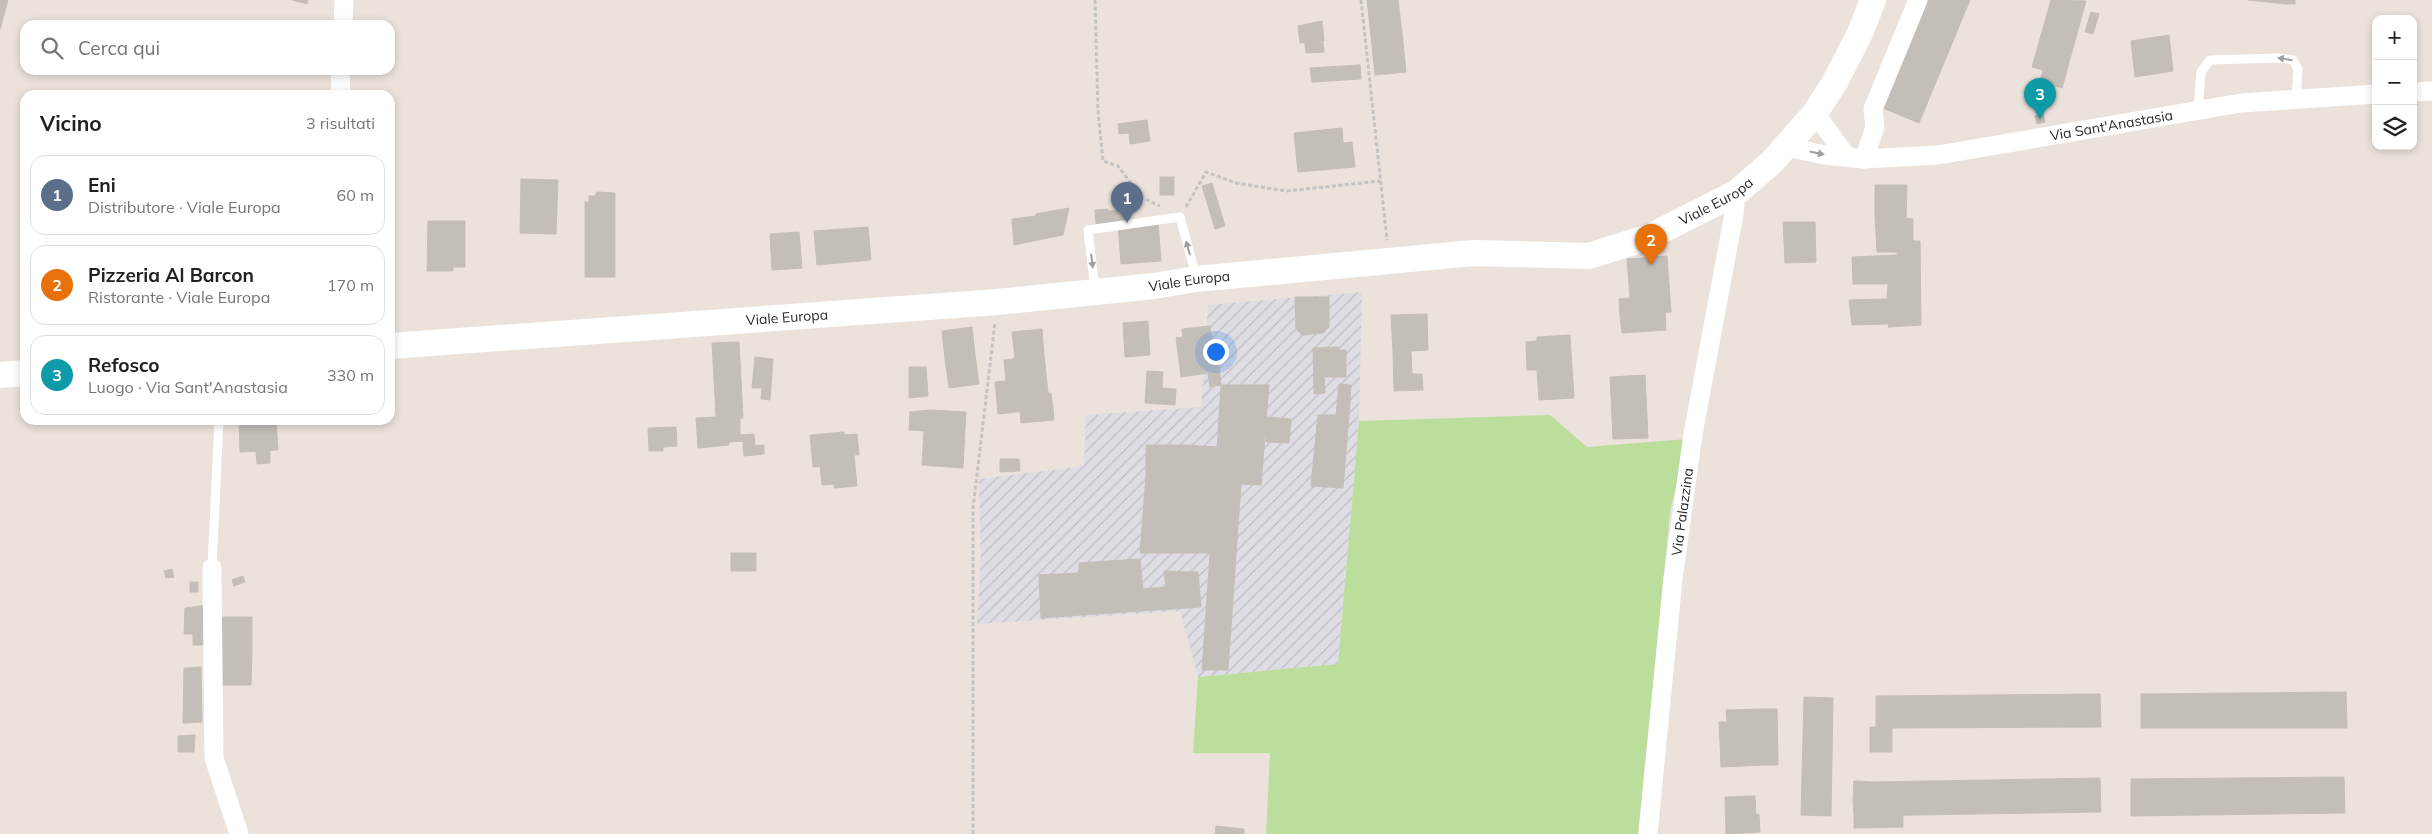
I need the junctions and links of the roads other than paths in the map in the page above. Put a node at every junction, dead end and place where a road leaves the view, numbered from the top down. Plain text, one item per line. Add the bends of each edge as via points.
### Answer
1 (344, 0) edge
2 (1873, 0) edge
3 (1918, 0) edge
4 (343, 20) edge
5 (340, 75) edge
6 (341, 90) edge
7 (2432, 91) edge
8 (2417, 92) edge
9 (2372, 94) edge
10 (2296, 99) junction
11 (2198, 110) junction
12 (1815, 113) junction
13 (1786, 147) junction
14 (1856, 158) junction
15 (1736, 193) junction
16 (1196, 279) junction
17 (1095, 292) junction
18 (395, 346) edge
19 (20, 373) edge
20 (0, 375) edge
21 (219, 425) edge
22 (212, 568) joint
23 (239, 834) edge
24 (1648, 834) edge

1 - 4 street
2 - 12 main road, Viale Europa via 1835,82
3 - 14 street via 1872,109 1875,127
5 - 6 street
7 - 8 street
9 - 10 street, Via Sant'Anastasia
10 - 11 street, Via Sant'Anastasia
10 -> 11 lane via 2298,69 2293,60 2210,60 2202,72
11 - 14 street, Via Sant'Anastasia via 1938,155
12 - 13 main road, Viale Europa
12 - 14 street
13 -> 14 street, Via Sant'Anastasia
13 - 15 main road, Viale Europa
15 - 16 main road, Viale Europa via 1649,237 1589,256 1474,253
15 - 24 street, Via Palazzina via 1673,579
16 - 17 main road, Viale Europa
16 -> 17 lane via 1180,217 1088,230
17 - 18 main road, Viale Europa via 998,302
19 - 20 main road
21 - 22 lane
22 - 23 street via 214,758

